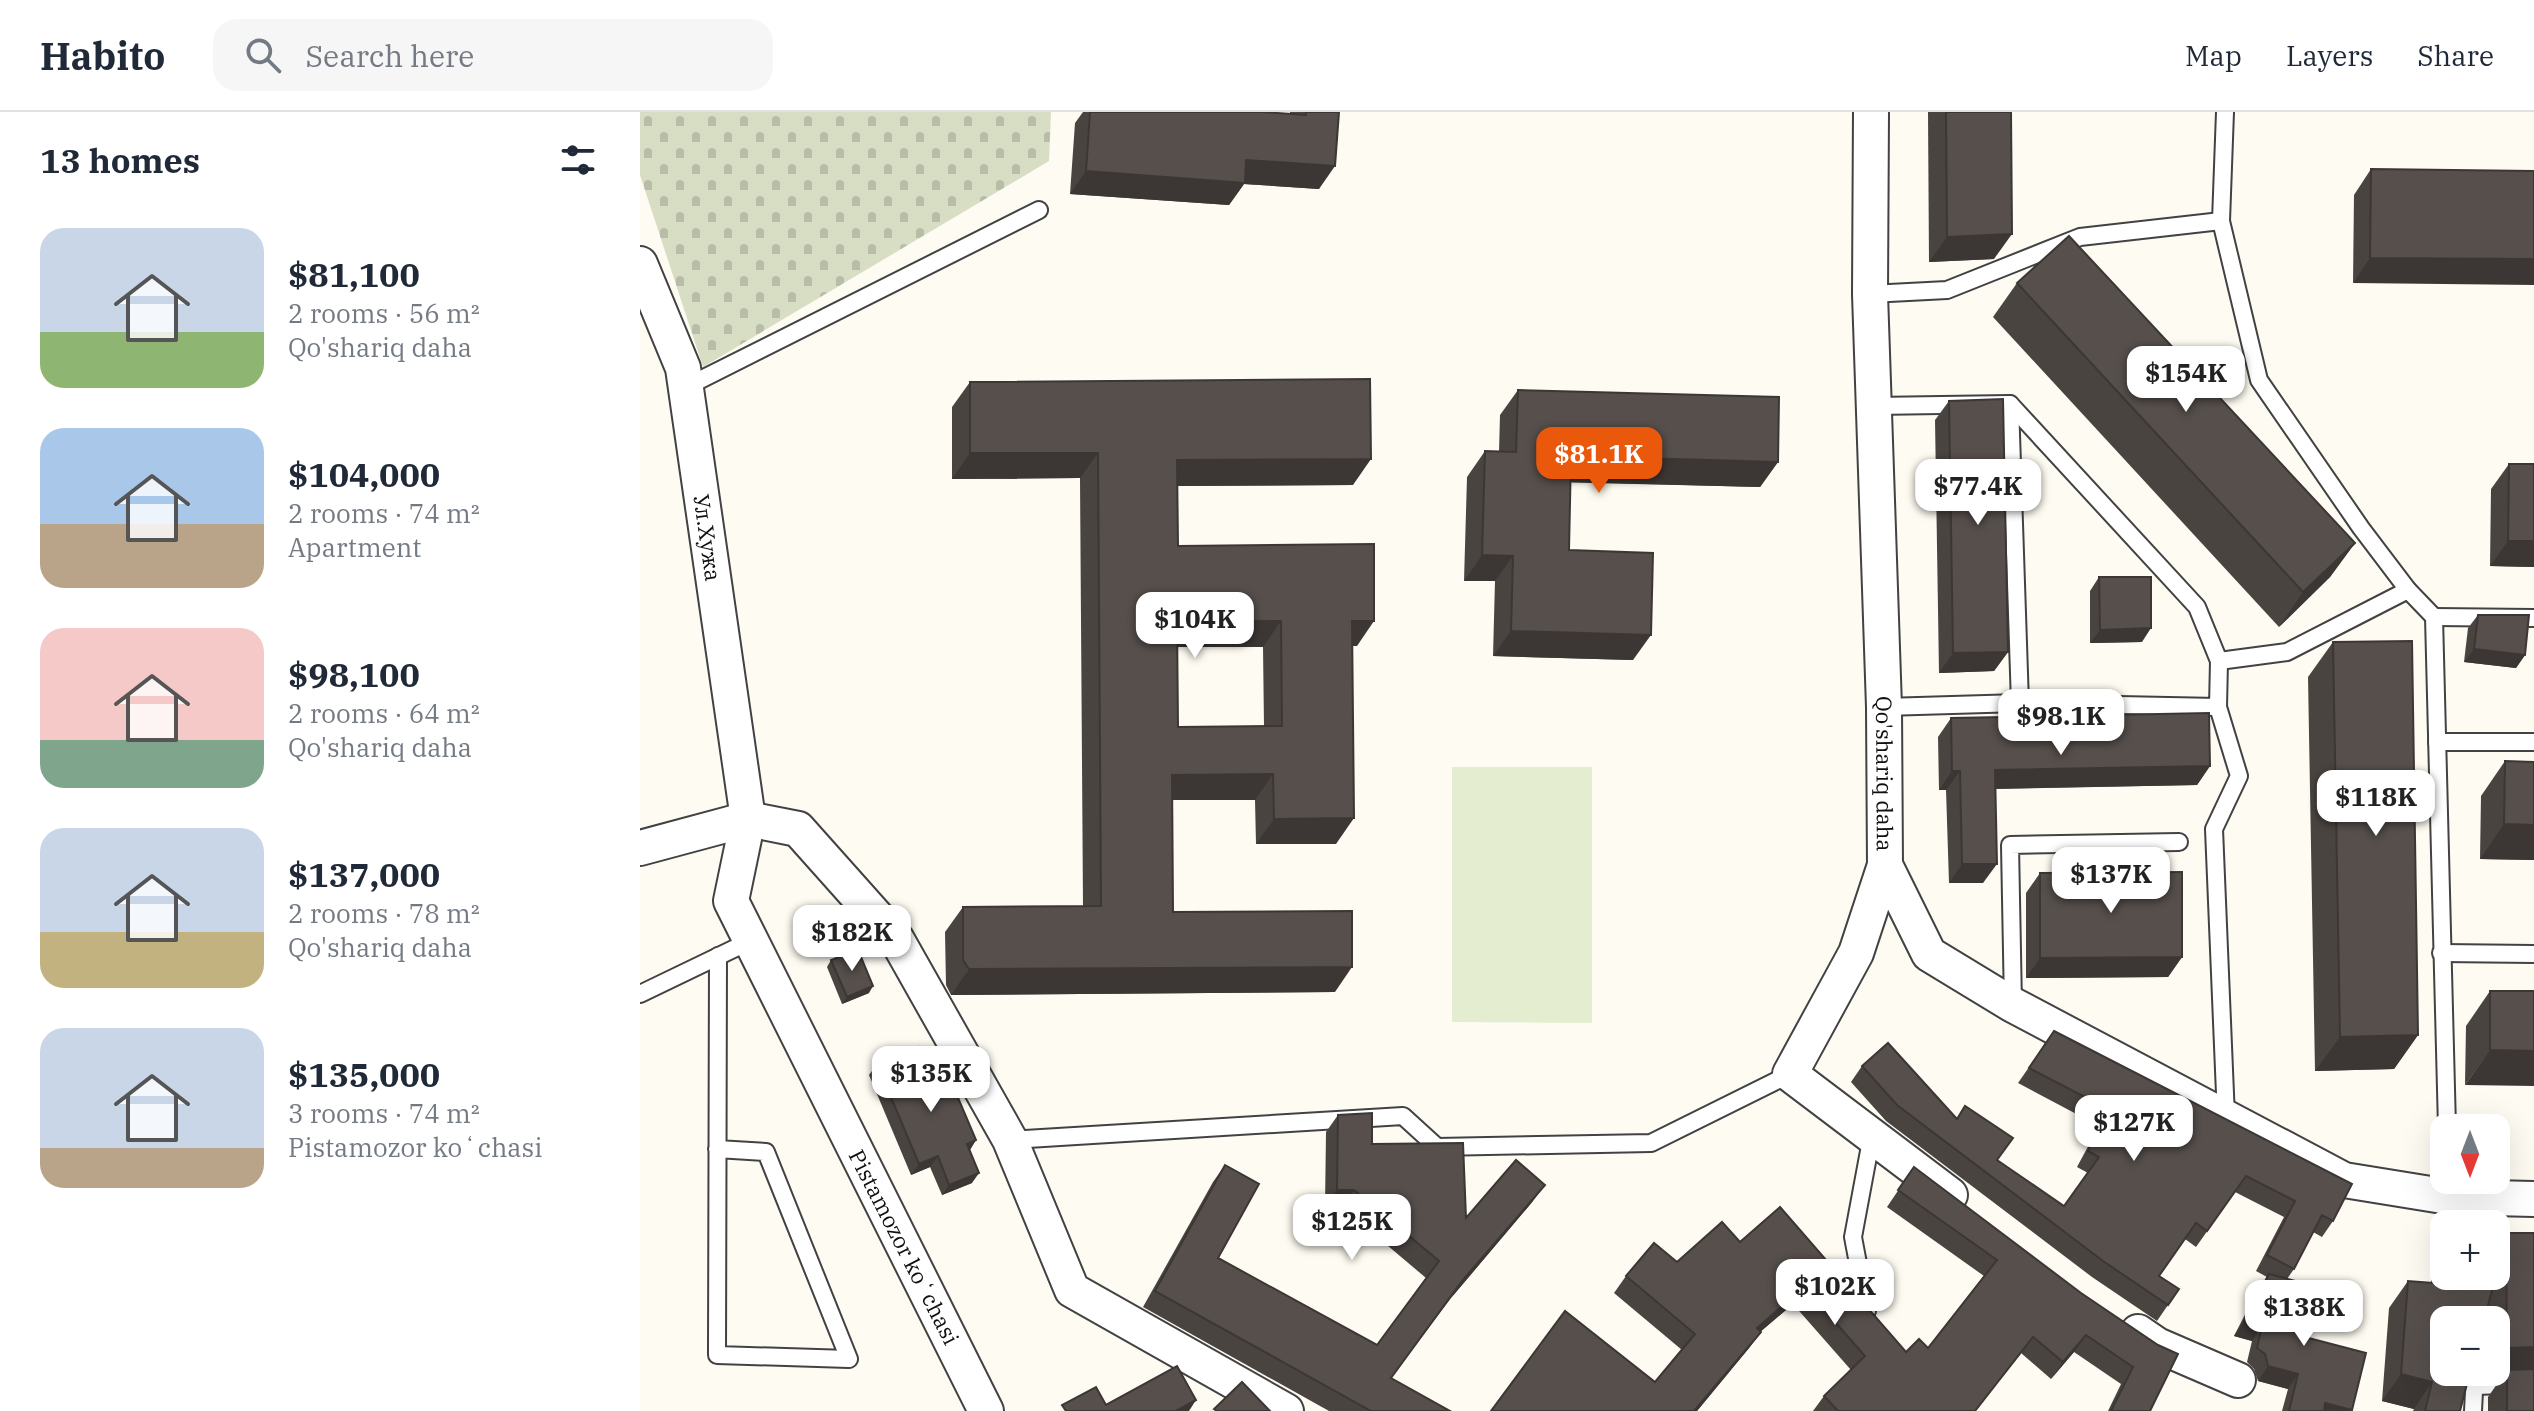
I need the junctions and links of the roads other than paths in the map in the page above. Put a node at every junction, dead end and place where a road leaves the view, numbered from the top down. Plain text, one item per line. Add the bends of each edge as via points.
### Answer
1 (1871, 112) edge
2 (2225, 112) edge
3 (1039, 210) dead end
4 (2221, 221) junction
5 (640, 264) edge
6 (1870, 294) junction
7 (686, 387) junction
8 (2010, 404) junction
9 (1873, 406) junction
10 (2408, 590) junction
11 (2434, 617) junction
12 (2534, 618) edge
13 (2219, 661) junction
14 (2020, 703) junction
15 (1884, 707) junction
16 (2218, 707) junction
17 (2437, 742) junction
18 (2534, 742) edge
19 (748, 819) junction
20 (2179, 842) dead end
21 (640, 848) edge
22 (1885, 865) junction
23 (750, 941) junction
24 (2441, 953) junction
25 (2534, 954) edge
26 (718, 956) junction
27 (640, 994) edge
28 (2013, 1005) junction
29 (1790, 1074) junction
30 (2447, 1114) edge
31 (2226, 1120) junction
32 (1872, 1135) junction
33 (1010, 1140) junction
34 (717, 1149) junction
35 (2430, 1187) edge
36 (2495, 1194) edge
37 (2534, 1199) edge
38 (1982, 1219) edge
39 (2106, 1310) edge
40 (1867, 1311) edge
41 (2238, 1380) dead end
42 (2510, 1382) edge
43 (2534, 1384) edge
44 (2475, 1386) edge
45 (986, 1411) edge
46 (1286, 1411) edge
47 (2473, 1411) edge

1 - 6 street, Qo'shariq daha
2 - 4 lane
3 - 7 lane
4 - 6 lane via 2080,237 1947,290
4 - 10 lane via 2259,380
5 - 7 street, Ул.Хужа
6 - 9 street, Qo'shariq daha
7 - 19 street, Ул.Хужа
8 - 9 lane
8 - 13 lane via 2197,607
8 - 14 lane
9 - 15 street, Qo'shariq daha
10 - 11 lane
10 - 13 lane via 2287,652
11 - 12 lane
11 - 17 lane
13 - 16 lane
14 - 15 lane
14 - 16 lane
15 - 22 street, Qo'shariq daha
16 - 31 lane via 2239,776 2214,829
17 - 18 lane
17 - 24 lane
19 - 21 street
19 - 23 street, Pistamozor koʻchasi via 731,901
19 - 33 street via 798,829 897,940
20 - 28 lane via 2010,845
22 - 28 street, Qo'shariq daha via 1929,954
22 - 29 street via 1856,953
23 - 26 lane
23 - 45 street, Pistamozor koʻchasi
24 - 25 lane
24 - 30 lane
26 - 27 lane
26 - 34 lane
28 - 31 street, Qo'shariq daha
29 - 32 street
29 - 33 lane via 1651,1143 1437,1147 1403,1116
31 - 35 street, Qo'shariq daha via 2344,1180
32 - 38 street
32 - 40 lane via 1853,1237
33 - 46 street via 1072,1290
34 - 34 lane via 717,1355 849,1359 766,1152
36 - 37 street, Qo'shariq daha
39 - 41 street via 2157,1345
42 - 43 lane
44 - 47 lane

